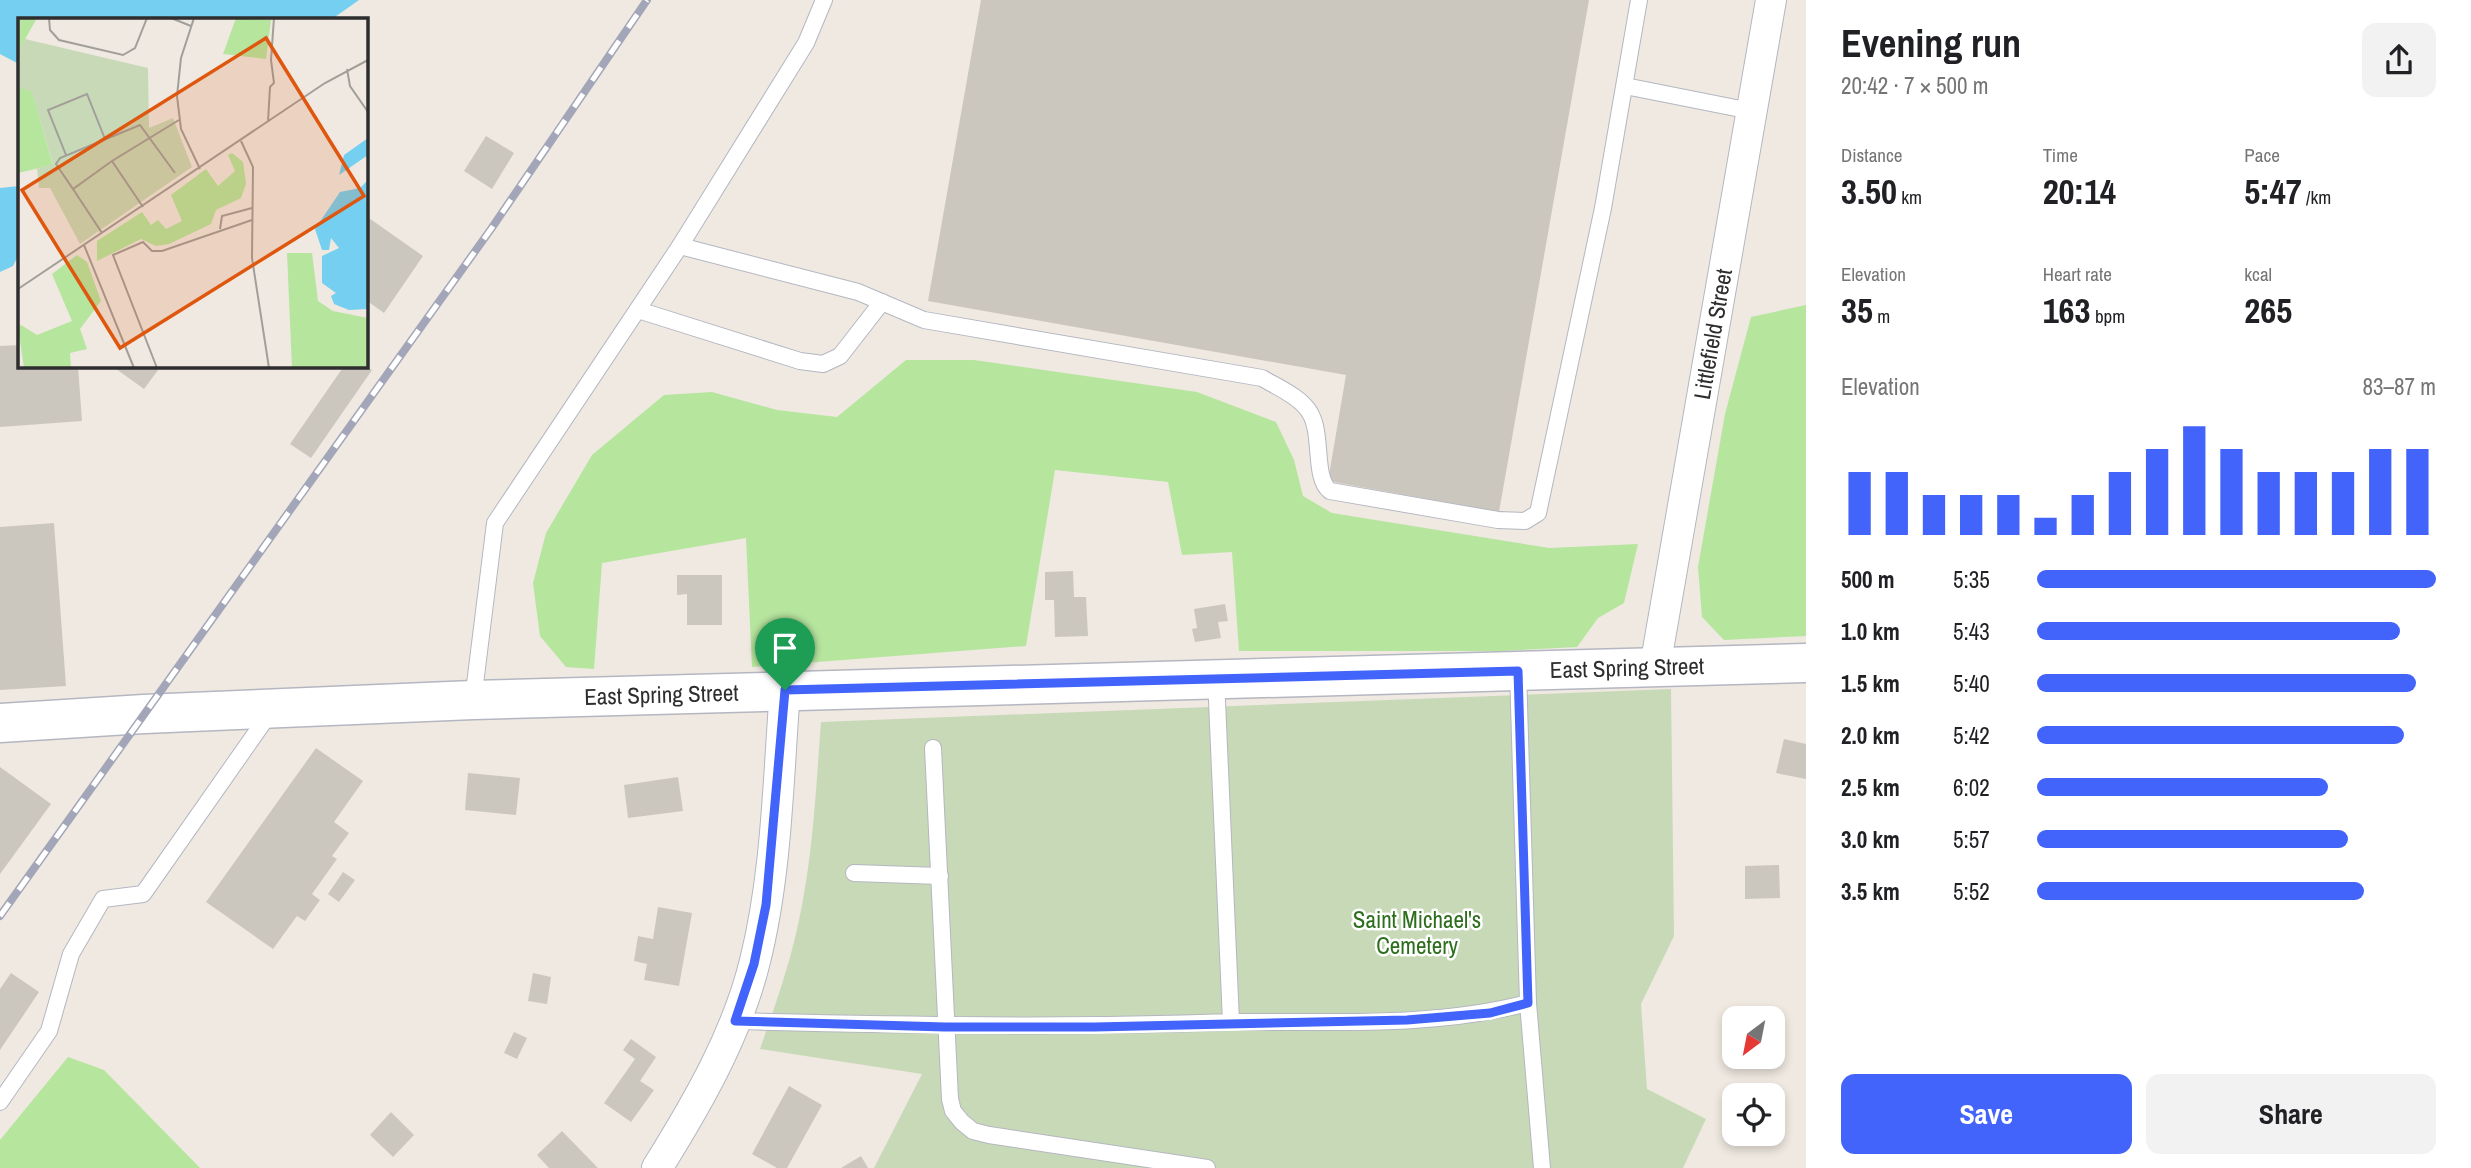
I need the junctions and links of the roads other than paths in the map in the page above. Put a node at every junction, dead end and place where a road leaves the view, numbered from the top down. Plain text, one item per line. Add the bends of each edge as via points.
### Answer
1 (824, 0) edge
2 (1639, 0) edge
3 (1771, 0) edge
4 (1625, 86) junction
5 (1751, 111) junction
6 (680, 246) junction
7 (881, 302) junction
8 (638, 310) junction
9 (1806, 663) edge
10 (1655, 667) junction
11 (1518, 671) junction
12 (1216, 678) junction
13 (785, 690) junction
14 (473, 700) junction
15 (273, 709) junction
16 (0, 723) edge
17 (933, 748) dead end
18 (854, 873) dead end
19 (940, 876) junction
20 (1528, 1003) junction
21 (735, 1021) junction
22 (1231, 1022) junction
23 (945, 1027) junction
24 (0, 1102) edge
25 (1189, 1167) edge
26 (657, 1168) edge
27 (1207, 1168) edge
28 (1542, 1168) edge

1 - 6 lane via 806,43
2 - 4 lane
3 - 5 street, Littlefield Street
4 - 5 lane
4 - 7 lane via 1538,513 1525,521 1330,491 1321,479 1319,439 1310,412 1262,378 924,320
5 - 10 street, Littlefield Street
6 - 7 lane
6 - 8 lane
7 - 8 lane via 840,356 824,364 800,361
8 - 14 lane via 495,523
9 - 10 main road, East Spring Street
10 - 11 main road, East Spring Street
11 - 12 main road, East Spring Street
11 - 20 lane
12 - 13 main road, East Spring Street
12 - 22 lane
13 - 14 main road, East Spring Street
13 - 21 street via 766,905 754,964
14 - 15 main road, East Spring Street
15 - 16 main road, East Spring Street
15 - 24 lane via 143,894 103,899 71,954 49,1031
17 - 19 lane
18 - 19 lane
19 - 23 lane
20 - 22 lane via 1490,1013 1407,1020
20 - 28 lane
21 - 23 lane
21 - 26 street
22 - 23 lane
23 - 25 lane via 953,1111 973,1131
25 - 27 lane

